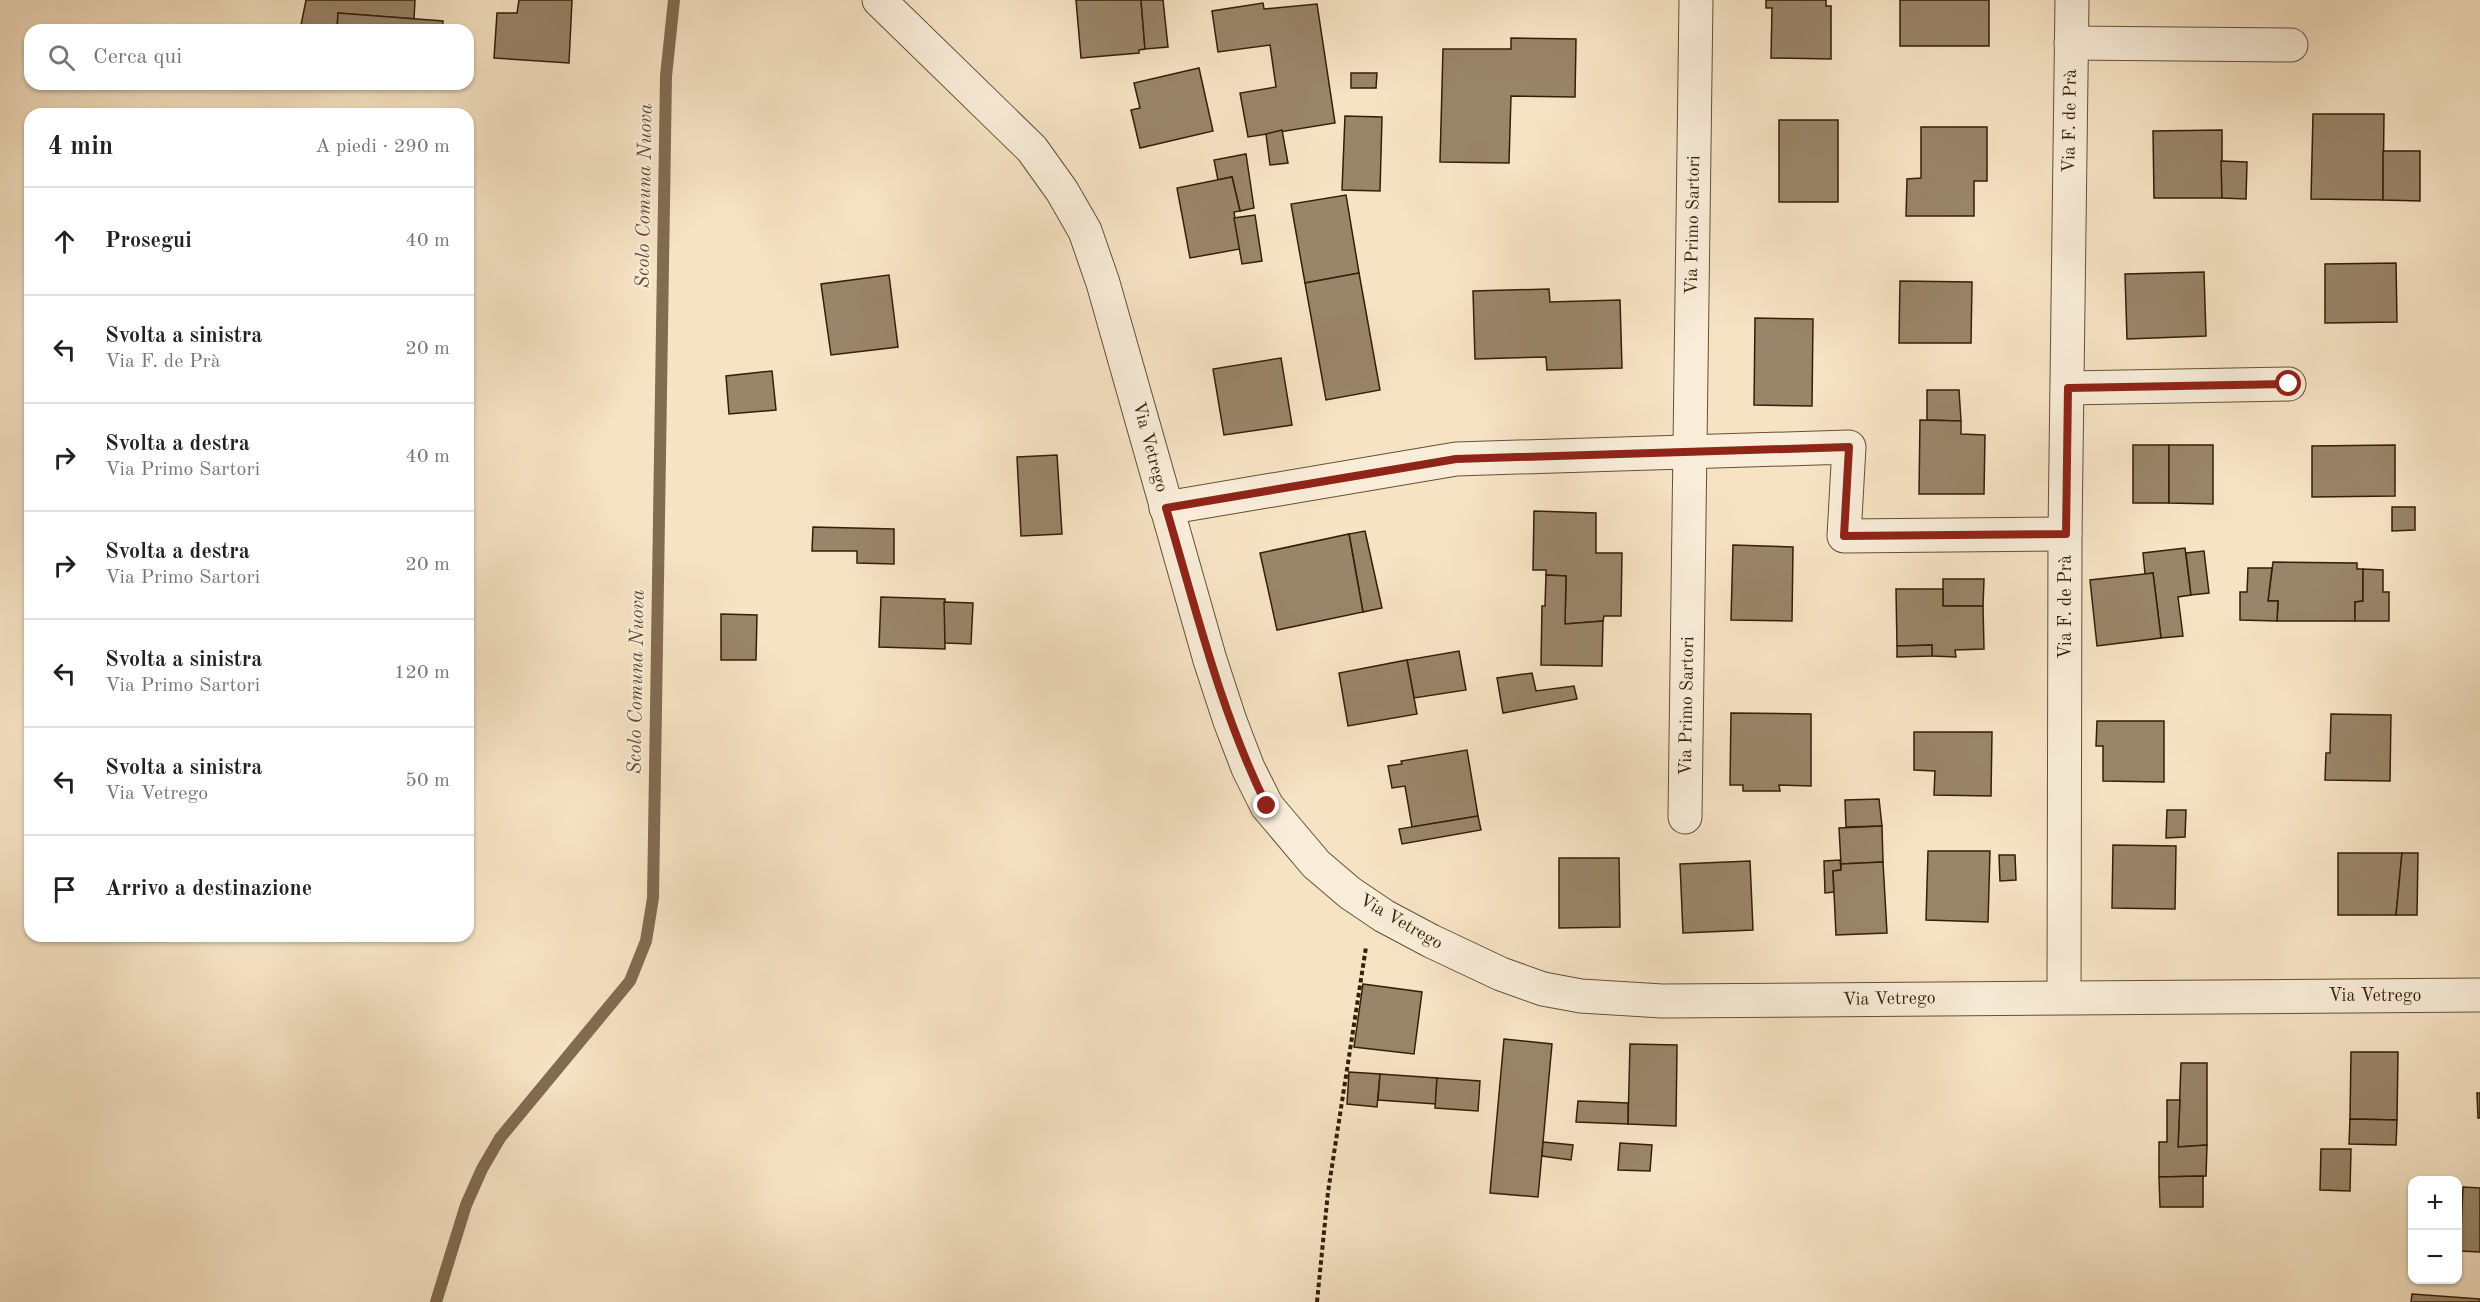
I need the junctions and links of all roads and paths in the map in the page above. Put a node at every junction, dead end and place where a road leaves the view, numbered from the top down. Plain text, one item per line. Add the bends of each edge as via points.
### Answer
1 (879, 0) edge
2 (1696, 0) edge
3 (2072, 0) edge
4 (2071, 43) junction
5 (2291, 45) dead end
6 (2289, 384) dead end
7 (2068, 388) junction
8 (1690, 451) junction
9 (1166, 508) junction
10 (2066, 534) junction
11 (1685, 817) dead end
12 (1384, 916) junction
13 (2480, 995) edge
14 (2064, 997) junction
15 (1317, 1302) edge

1 - 9 street, Via Vetrego via 1032,149 1062,191 1084,231 1103,283
2 - 8 street, Via Primo Sartori
3 - 4 street, Via F. de Prà
4 - 5 street
4 - 7 street, Via F. de Prà
6 - 7 street
7 - 10 street, Via F. de Prà
8 - 9 street via 1456,459
8 - 10 street via 1849,447 1844,536
8 - 11 street, Via Primo Sartori
9 - 12 street, Via Vetrego via 1230,721 1267,806 1316,864
10 - 14 street, Via F. de Prà
12 - 14 street, Via Vetrego via 1501,974 1581,996 1662,1001
12 - 15 path via 1365,948 1328,1192
13 - 14 street, Via Vetrego

